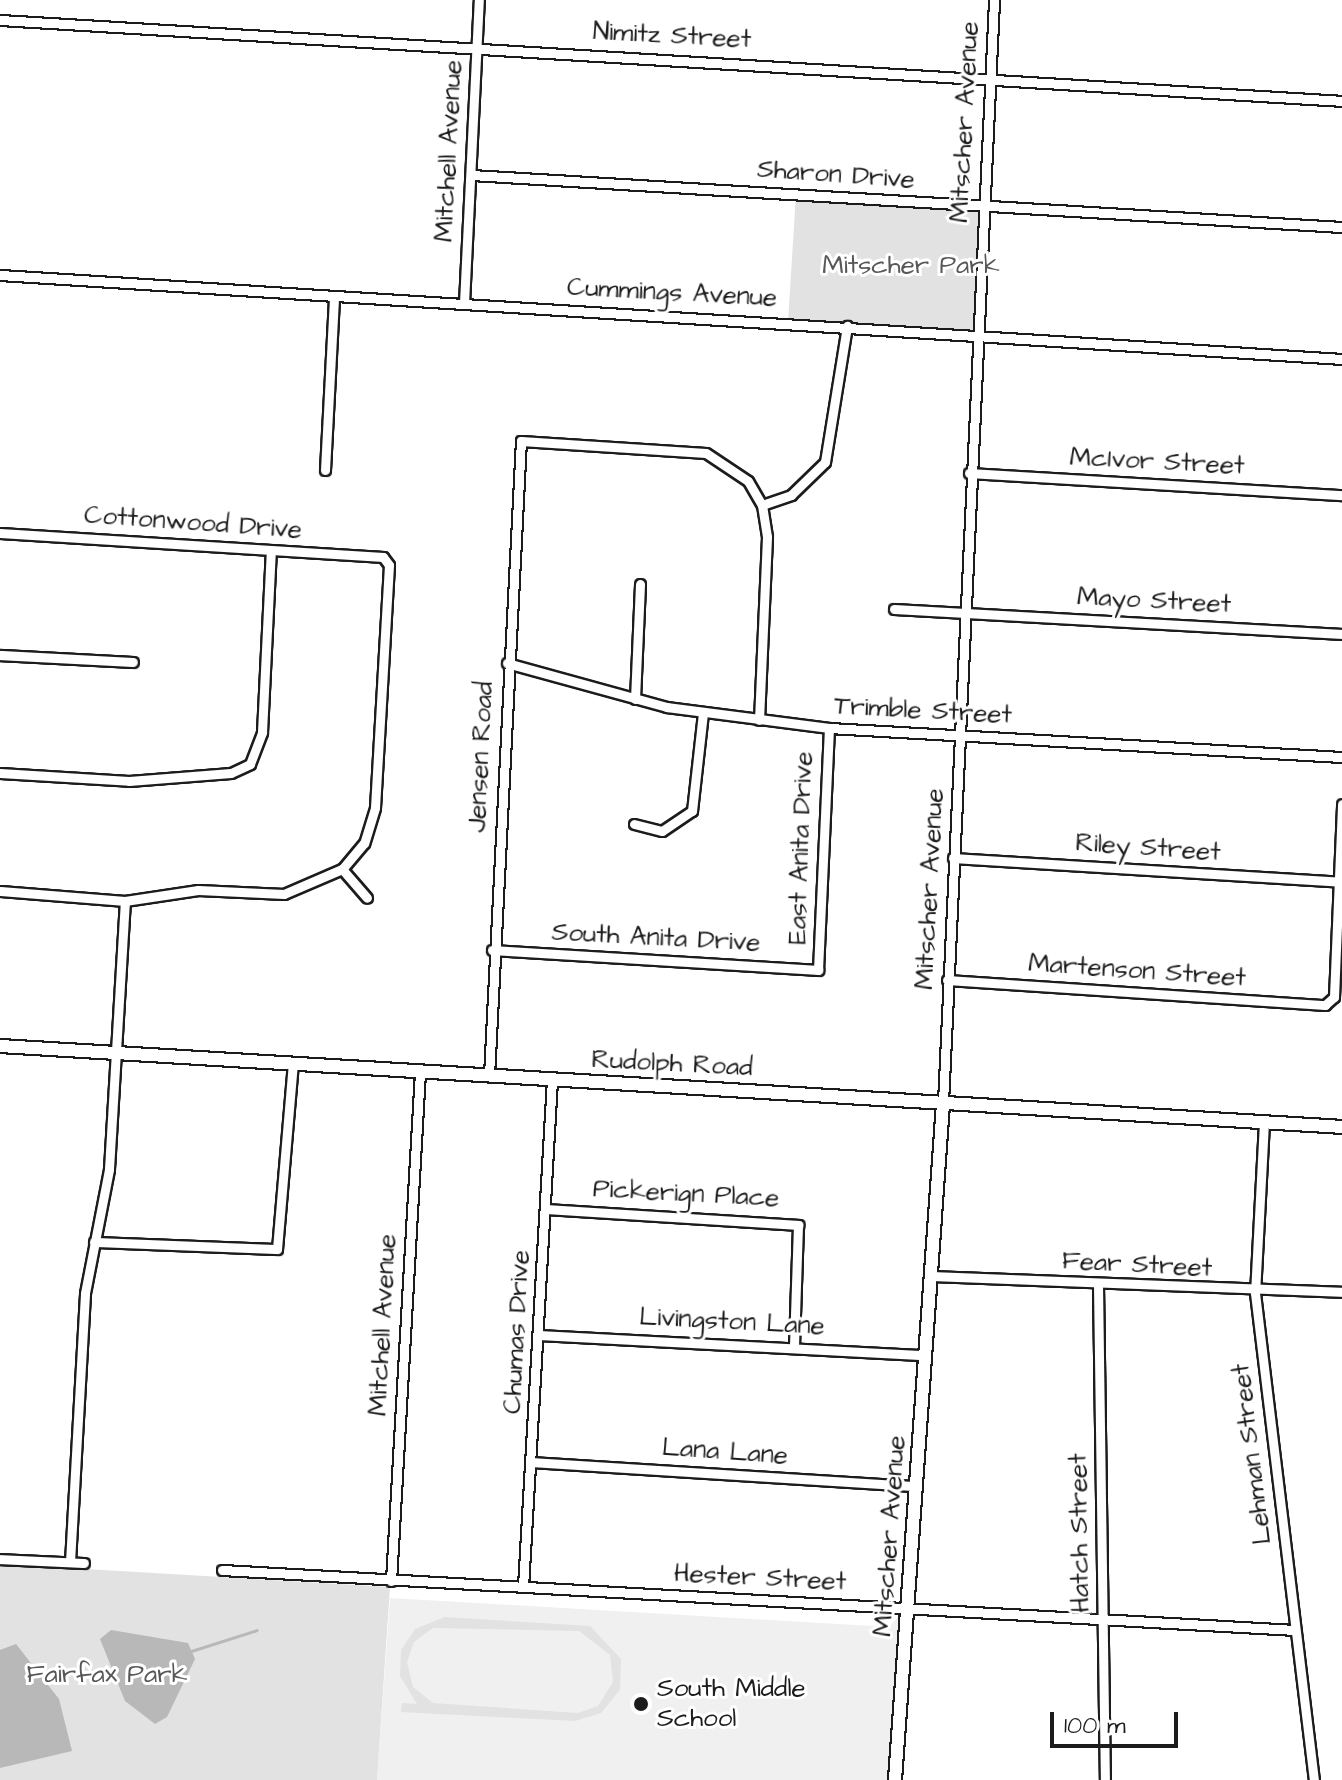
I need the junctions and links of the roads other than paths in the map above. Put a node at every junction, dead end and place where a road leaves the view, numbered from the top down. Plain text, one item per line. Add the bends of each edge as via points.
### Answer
1 (479, 0) edge
2 (994, 0) edge
3 (0, 20) edge
4 (476, 47) junction
5 (990, 78) junction
6 (1342, 101) edge
7 (471, 175) junction
8 (983, 207) junction
9 (1342, 227) edge
10 (0, 275) edge
11 (334, 297) junction
12 (464, 303) junction
13 (847, 326) junction
14 (977, 336) junction
15 (1342, 359) edge
16 (325, 470) dead end
17 (969, 473) junction
18 (1342, 495) edge
19 (762, 505) junction
20 (0, 533) edge
21 (271, 551) junction
22 (640, 584) dead end
23 (894, 609) dead end
24 (964, 612) junction
25 (1342, 634) edge
26 (0, 655) edge
27 (133, 662) dead end
28 (507, 663) junction
29 (635, 699) junction
30 (703, 713) junction
31 (759, 720) junction
32 (829, 728) junction
33 (959, 735) junction
34 (1342, 757) edge
35 (0, 773) edge
36 (1342, 804) edge
37 (634, 824) dead end
38 (953, 858) junction
39 (342, 869) junction
40 (1340, 882) junction
41 (0, 891) edge
42 (367, 898) dead end
43 (125, 901) junction
44 (492, 950) junction
45 (818, 970) joint
46 (947, 980) junction
47 (0, 1046) edge
48 (115, 1053) junction
49 (293, 1064) junction
50 (420, 1072) junction
51 (489, 1076) junction
52 (552, 1079) junction
53 (943, 1103) junction
54 (1264, 1122) junction
55 (1342, 1127) edge
56 (546, 1209) junction
57 (94, 1242) junction
58 (929, 1276) junction
59 (1098, 1285) junction
60 (1342, 1292) edge
61 (1255, 1293) junction
62 (538, 1335) junction
63 (794, 1345) junction
64 (924, 1355) junction
65 (531, 1462) junction
66 (916, 1486) junction
67 (0, 1559) edge
68 (70, 1562) junction
69 (84, 1563) dead end
70 (222, 1570) dead end
71 (391, 1581) junction
72 (523, 1587) junction
73 (906, 1608) junction
74 (1104, 1621) junction
75 (1294, 1630) junction
76 (895, 1780) edge
77 (1105, 1780) edge
78 (1314, 1780) edge

1 - 4 street, Mitchell Avenue
2 - 5 street, Mitscher Avenue
3 - 4 street, Nimitz Street
4 - 5 street, Nimitz Street
4 - 7 street, Mitchell Avenue
5 - 6 street, Nimitz Street
5 - 8 street, Mitscher Avenue
7 - 8 street, Sharon Drive
7 - 12 street, Mitchell Avenue
8 - 9 street, Sharon Drive
8 - 14 street, Mitscher Avenue
10 - 11 street, Cummings Avenue
11 - 12 street, Cummings Avenue
11 - 16 street
12 - 13 street, Cummings Avenue
13 - 14 street, Cummings Avenue
13 - 19 street via 825,462 791,495
14 - 15 street, Cummings Avenue
14 - 17 street, Mitscher Avenue
17 - 18 street, McIvor Street
17 - 24 street, Mitscher Avenue
19 - 28 street, Jensen Road via 748,481 706,453 521,441
19 - 31 street
20 - 21 street, Cottonwood Drive
21 - 35 street via 262,732 250,764 231,773 129,781
21 - 39 street, Cottonwood Drive via 383,557 389,565 375,808 364,843
22 - 29 street
23 - 24 street, Mayo Street
24 - 25 street, Mayo Street
24 - 33 street, Mitscher Avenue
26 - 27 street
28 - 29 street, Trimble Street
28 - 44 street, Jensen Road
29 - 30 street, Trimble Street
30 - 31 street, Trimble Street
30 - 37 street via 692,811 662,831
31 - 32 street, Trimble Street
32 - 33 street, Trimble Street
32 - 45 street, East Anita Drive
33 - 34 street, Trimble Street
33 - 38 street, Mitscher Avenue
36 - 40 street
38 - 40 street, Riley Street
38 - 46 street, Mitscher Avenue
39 - 42 street
39 - 43 street via 284,894 198,890
40 - 46 street, Martenson Street via 1334,997 1325,1005
41 - 43 street
43 - 48 street
44 - 45 street, South Anita Drive
44 - 51 street, Jensen Road
46 - 53 street, Mitscher Avenue
47 - 48 street, Rudolph Road
48 - 49 street, Rudolph Road
48 - 57 street via 109,1169
49 - 50 street, Rudolph Road
49 - 57 street via 277,1249
50 - 51 street, Rudolph Road
50 - 71 street, Mitchell Avenue
51 - 52 street, Rudolph Road
52 - 53 street, Rudolph Road
52 - 56 street, Chumas Drive
53 - 54 street, Rudolph Road
53 - 58 street, Mitscher Avenue
54 - 55 street, Rudolph Road
54 - 61 street, Lehman Street
56 - 62 street, Chumas Drive
56 - 63 street, Pickerign Place via 798,1225
57 - 68 street
58 - 59 street, Fear Street
58 - 64 street, Mitscher Avenue
59 - 61 street, Fear Street
59 - 74 street, Hatch Street
60 - 61 street, Fear Street
61 - 75 street, Lehman Street
62 - 63 street, Livingston Lane
62 - 65 street, Chumas Drive
63 - 64 street, Livingston Lane
64 - 66 street, Mitscher Avenue
65 - 66 street, Lana Lane
65 - 72 street, Chumas Drive
66 - 73 street, Mitscher Avenue
67 - 68 street
68 - 69 street
70 - 71 street, Hester Street
71 - 72 street, Hester Street
72 - 73 street, Hester Street
73 - 74 street, Hester Street
73 - 76 street, Mitscher Avenue
74 - 75 street, Hester Street
74 - 77 street, Hatch Street
75 - 78 street, Lehman Street

